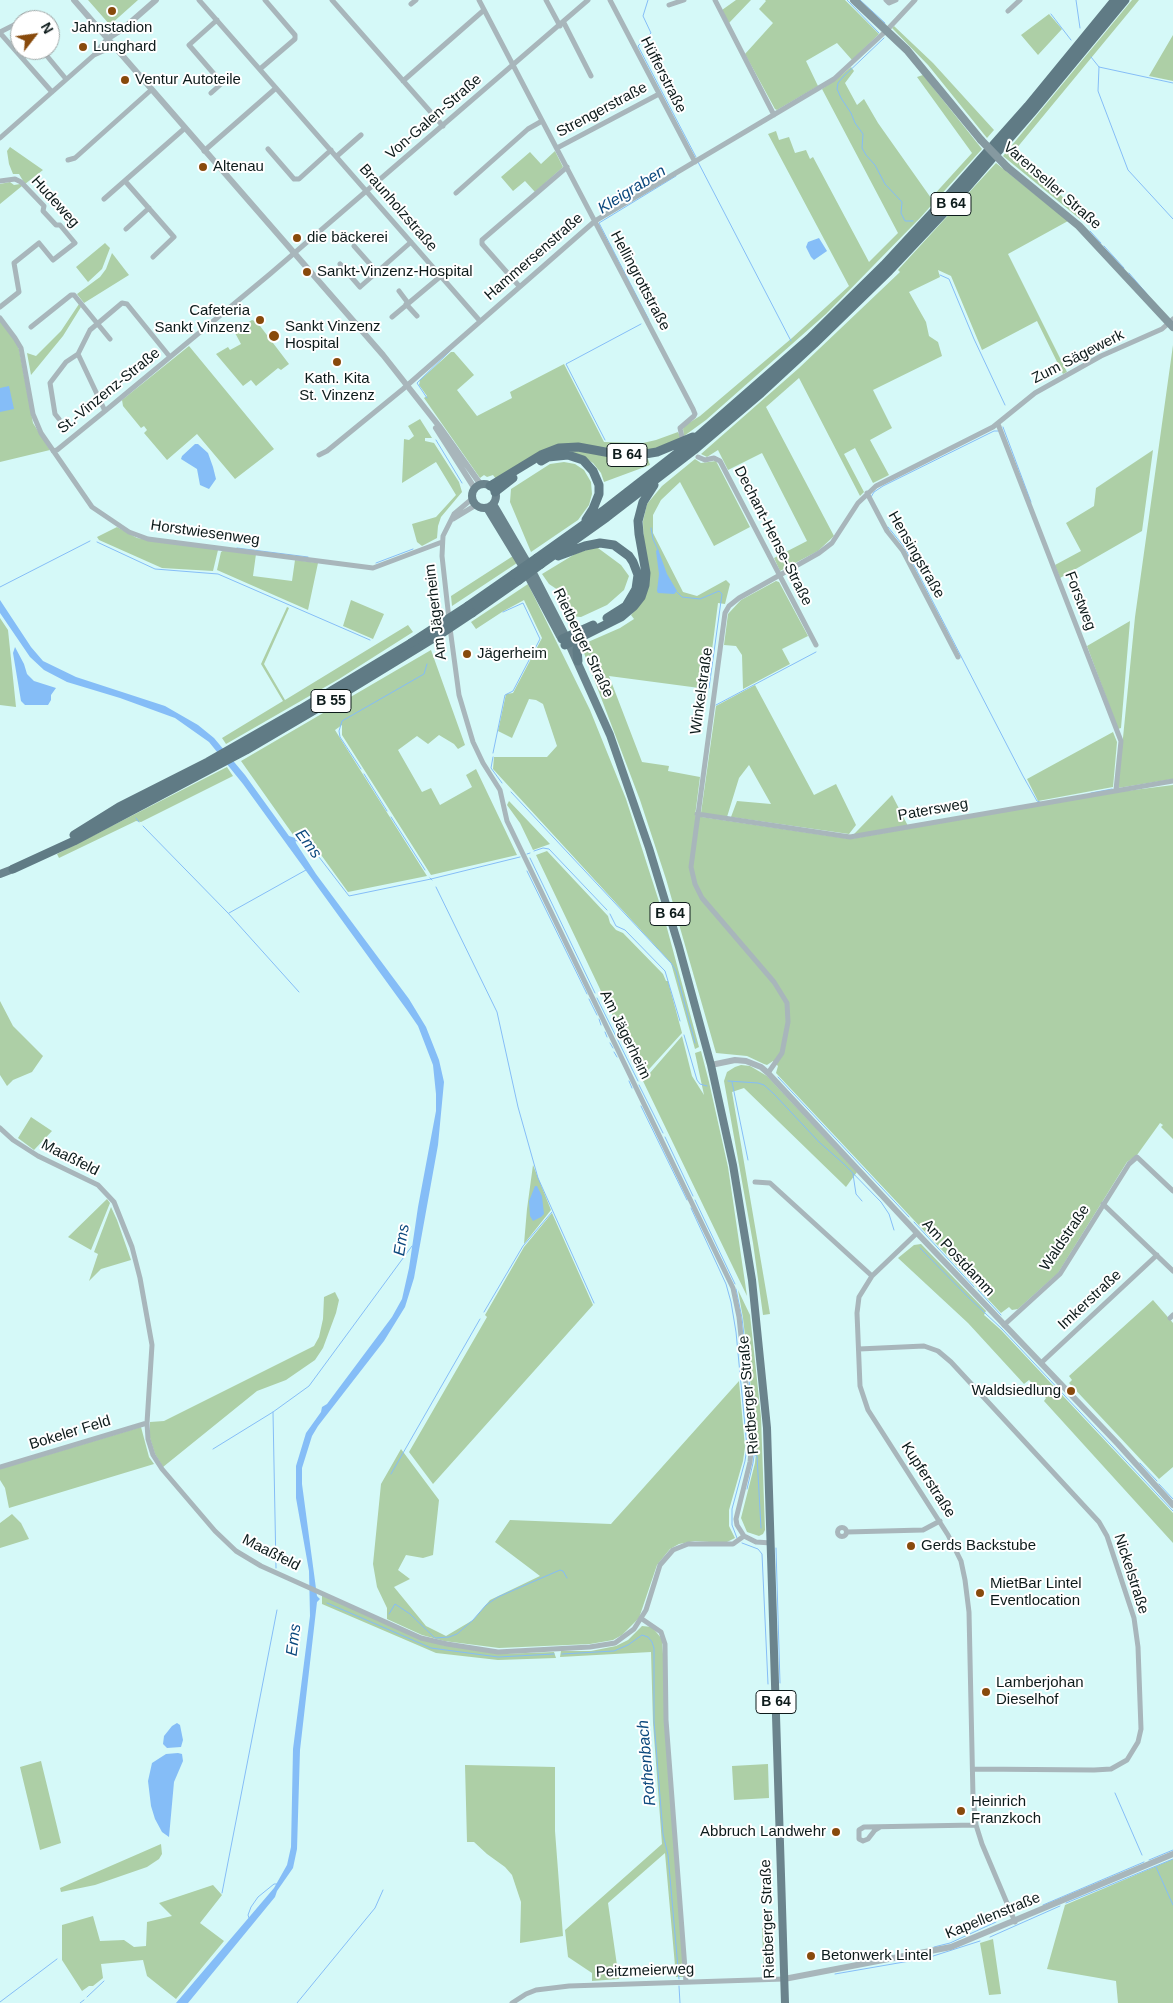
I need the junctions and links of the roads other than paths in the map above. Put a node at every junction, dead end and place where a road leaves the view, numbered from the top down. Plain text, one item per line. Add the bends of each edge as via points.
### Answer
1 (74, 0) edge
2 (156, 0) edge
3 (199, 0) edge
4 (264, 0) edge
5 (332, 0) edge
6 (416, 0) edge
7 (479, 0) edge
8 (546, 0) edge
9 (588, 0) edge
10 (610, 0) edge
11 (684, 0) edge
12 (714, 0) edge
13 (854, 0) edge
14 (886, 0) edge
15 (896, 0) edge
16 (915, 0) edge
17 (1020, 0) edge
18 (1115, 0) edge
19 (1125, 0) edge
20 (411, 4) dead end
21 (669, 5) dead end
22 (484, 10) junction
23 (1008, 11) dead end
24 (217, 20) junction
25 (562, 24) junction
26 (887, 30) junction
27 (0, 32) edge
28 (109, 42) junction
29 (50, 60) edge
30 (514, 65) junction
31 (260, 69) junction
32 (591, 76) dead end
33 (66, 80) junction
34 (403, 81) junction
35 (276, 88) junction
36 (151, 90) junction
37 (52, 92) junction
38 (211, 93) dead end
39 (659, 94) junction
40 (774, 115) junction
41 (542, 121) junction
42 (443, 126) junction
43 (185, 128) junction
44 (361, 135) dead end
45 (0, 138) edge
46 (268, 148) dead end
47 (557, 148) junction
48 (331, 150) junction
49 (204, 151) junction
50 (337, 156) junction
51 (68, 160) dead end
52 (694, 162) junction
53 (567, 167) junction
54 (0, 181) edge
55 (125, 181) junction
56 (367, 191) junction
57 (456, 193) dead end
58 (104, 199) dead end
59 (149, 208) junction
60 (595, 221) junction
61 (126, 229) dead end
62 (411, 242) junction
63 (354, 246) dead end
64 (295, 253) junction
65 (153, 257) dead end
66 (340, 264) dead end
67 (377, 272) junction
68 (441, 276) junction
69 (519, 286) junction
70 (399, 291) dead end
71 (407, 304) junction
72 (0, 307) edge
73 (392, 316) dead end
74 (416, 316) dead end
75 (0, 318) edge
76 (480, 320) junction
77 (97, 323) junction
78 (1172, 323) edge
79 (31, 327) dead end
80 (110, 339) dead end
81 (78, 354) junction
82 (170, 357) junction
83 (407, 386) junction
84 (105, 411) junction
85 (59, 419) dead end
86 (998, 424) junction
87 (705, 431) junction
88 (682, 437) dead end
89 (53, 451) junction
90 (319, 455) dead end
91 (698, 457) dead end
92 (659, 478) junction
93 (485, 488) junction
94 (867, 493) junction
95 (474, 501) junction
96 (490, 506) junction
97 (582, 526) junction
98 (442, 542) junction
99 (541, 561) junction
100 (778, 576) junction
101 (581, 637) junction
102 (566, 641) junction
103 (816, 645) dead end
104 (958, 657) dead end
105 (578, 661) junction
106 (1173, 781) edge
107 (1116, 790) junction
108 (632, 801) junction
109 (697, 814) junction
110 (14, 868) joint
111 (0, 874) edge
112 (710, 1066) junction
113 (768, 1073) junction
114 (0, 1128) edge
115 (755, 1182) dead end
116 (1173, 1191) edge
117 (1103, 1204) junction
118 (917, 1233) junction
119 (1157, 1255) junction
120 (1173, 1271) edge
121 (872, 1276) junction
122 (1004, 1325) junction
123 (859, 1349) junction
124 (1041, 1363) junction
125 (147, 1423) junction
126 (0, 1467) edge
127 (1173, 1505) edge
128 (940, 1521) junction
129 (847, 1532) dead end
130 (744, 1536) junction
131 (771, 1543) junction
132 (642, 1619) junction
133 (973, 1769) junction
134 (976, 1825) junction
135 (880, 1827) dead end
136 (1173, 1854) edge
137 (1015, 1922) junction
138 (784, 1978) junction
139 (686, 1982) junction
140 (512, 2003) edge
141 (785, 2003) edge

1 - 28 street
2 - 28 street
3 - 24 street, Braunholzstraße
4 - 31 street via 295,35
5 - 34 street
6 - 20 street
7 - 22 street, Hellingrottstraße
8 - 25 street
9 - 25 street, Von-Galen-Straße
10 - 39 street, Hüfferstraße
11 - 21 street
12 - 40 street
13 - 26 main road, Varenseller Straße
14 - 15 street via 889,3
16 - 26 street, Hammersenstraße
17 - 23 street
18 - 87 highway, B 64 via 949,196 809,338
19 - 92 highway, B 64 via 1034,111 889,271 788,369
22 - 30 street, Hellingrottstraße
22 - 34 street
24 - 31 street, Braunholzstraße
24 - 38 street via 190,45 221,82
25 - 30 street, Von-Galen-Straße
25 - 32 street
26 - 40 street, Hammersenstraße via 834,79
26 - 78 main road, Varenseller Straße, bridge via 924,68 981,140 1007,167 1079,226
27 - 37 street
28 - 33 street via 103,51
28 - 36 street
29 - 33 street
30 - 41 street, Hellingrottstraße
30 - 42 street, Von-Galen-Straße
31 - 35 street, Braunholzstraße
33 - 37 street
34 - 42 street
35 - 48 street, Braunholzstraße
35 - 49 street
36 - 43 street
36 - 51 street
37 - 45 street
39 - 47 street, Strengerstraße
39 - 52 street, Hüfferstraße
40 - 52 street, Hammersenstraße
41 - 47 street, Hellingrottstraße
41 - 57 street via 528,129
42 - 56 street, Von-Galen-Straße
43 - 49 street
43 - 55 street
44 - 50 street
46 - 48 street via 294,179 299,179
47 - 53 street, Hellingrottstraße
48 - 50 street, Braunholzstraße
49 - 64 street
50 - 56 street, Braunholzstraße
52 - 60 street, Hammersenstraße
53 - 60 street, Hellingrottstraße
53 - 69 street via 482,240 482,244
54 - 72 street, Hudeweg via 15,179 21,182 44,206 43,211 75,243 53,260 39,243 14,263 19,292
55 - 58 street
55 - 59 street
56 - 62 street, Braunholzstraße
56 - 64 street, Von-Galen-Straße
59 - 61 street
59 - 65 street via 174,237
60 - 69 street, Hammersenstraße
60 - 88 street, Hellingrottstraße via 693,408 694,416 680,428
62 - 67 street
62 - 68 street, Braunholzstraße
63 - 67 street
64 - 82 street, St.-Vinzenz-Straße
64 - 83 street
66 - 67 street via 360,287
68 - 71 street
68 - 76 street, Braunholzstraße
69 - 76 street, Hammersenstraße
70 - 71 street
71 - 73 street
71 - 74 street
75 - 89 street, Horstwiesenweg via 19,343 35,423
76 - 83 street, Hammersenstraße
77 - 79 street via 71,295
77 - 80 street
77 - 81 street
77 - 82 street via 122,303 127,304
78 - 86 street, Zum Sägewerk via 1049,384
81 - 84 street
81 - 85 street via 66,362 50,383 55,414
82 - 84 street, St.-Vinzenz-Straße
83 - 90 street, Hammersenstraße via 327,452
83 - 93 street
84 - 89 street, St.-Vinzenz-Straße
86 - 94 street, Winkelstraße
86 - 107 street, Forstweg via 1121,741
87 - 93 highway, B 64 via 673,446 645,454 559,448 546,452
87 - 97 highway, B 55
89 - 98 street, Horstwiesenweg via 92,507 138,537 372,568
91 - 100 street, Dechant-Hense-Straße via 720,461
92 - 99 highway, B 55
92 - 101 highway, B 64 via 639,514 646,577 641,597 626,614
93 - 95 main road
93 - 96 main road via 496,496
93 - 97 highway, B 55 via 505,484 548,457 576,457 593,471 599,485 596,502
94 - 100 street, Winkelstraße via 832,543
94 - 104 street, Hensingstraße via 887,531 903,551
95 - 96 main road
95 - 98 street, Am Jägerheim via 458,510 445,530
96 - 102 main road, Rietberger Straße / B 64 via 531,569
97 - 99 highway, B 55
98 - 130 street, Am Jägerheim via 459,695 473,742 500,790 507,821 732,1288 752,1441 750,1462 736,1512 737,1525
99 - 102 highway, B 55 via 585,546 607,544 625,552 636,568 636,589 626,606
99 - 110 highway, B 55, bridge via 413,646 243,747 74,841
100 - 103 street, Dechant-Hense-Straße
100 - 109 street, Winkelstraße via 733,601 725,613
101 - 102 highway, B 64
101 - 105 highway via 577,646
102 - 105 main road, Rietberger Straße / B 64
102 - 108 main road, Rietberger Straße / B 64
105 - 108 main road, Rietberger Straße / B 64 via 610,736
106 - 107 street, Patersweg
107 - 109 street, Patersweg via 850,837
108 - 112 main road, Rietberger Straße / B 64 via 670,914
109 - 113 street, Winkelstraße via 691,867 697,889 774,982 786,1003 788,1022 782,1053
110 - 111 main road, B 55
112 - 113 street, Am Postdamm via 735,1060 746,1061
112 - 131 main road, Rietberger Straße / B 64 via 738,1192 754,1298 766,1428
113 - 118 street, Am Postdamm
114 - 125 street, Maaßfeld via 38,1156 98,1185 114,1202 132,1247 152,1345
115 - 121 street via 770,1183
116 - 117 street, Waldstraße via 1137,1157
117 - 119 street
117 - 122 street, Waldstraße via 1060,1274
118 - 121 street, Kupferstraße
118 - 122 street, Am Postdamm
119 - 120 street
119 - 124 street, Imkerstraße
121 - 123 street, Kupferstraße via 858,1304
122 - 124 street, Am Postdamm
123 - 128 street, Kupferstraße via 860,1386 868,1410
123 - 133 street, Nickelstraße via 924,1346 938,1351 951,1362 1099,1522 1107,1536 1134,1618 1141,1729 1136,1748 1127,1760 1111,1769 1094,1770
124 - 127 street, Am Postdamm
125 - 126 street, Bokeler Feld
125 - 132 street, Maaßfeld via 148,1439 158,1462 215,1532 236,1551 261,1566 421,1638 498,1652 590,1647 615,1643 634,1630
128 - 129 street via 922,1530
128 - 133 street, Kupferstraße via 956,1548 965,1580
130 - 131 street via 756,1542
130 - 132 street, Maaßfeld via 733,1544 688,1544 668,1554 660,1565
131 - 138 main road, Rietberger Straße / B 64
132 - 139 street via 661,1632 665,1644 666,1720
133 - 134 street, Kupferstraße
134 - 135 street
134 - 137 street, Kupferstraße
136 - 137 street, Kapellenstraße
137 - 138 street, Kapellenstraße via 942,1950
138 - 139 street, Peitzmeierweg
138 - 141 main road, Rietberger Straße / B 64
139 - 140 street, Peitzmeierweg via 544,1989 526,1994

